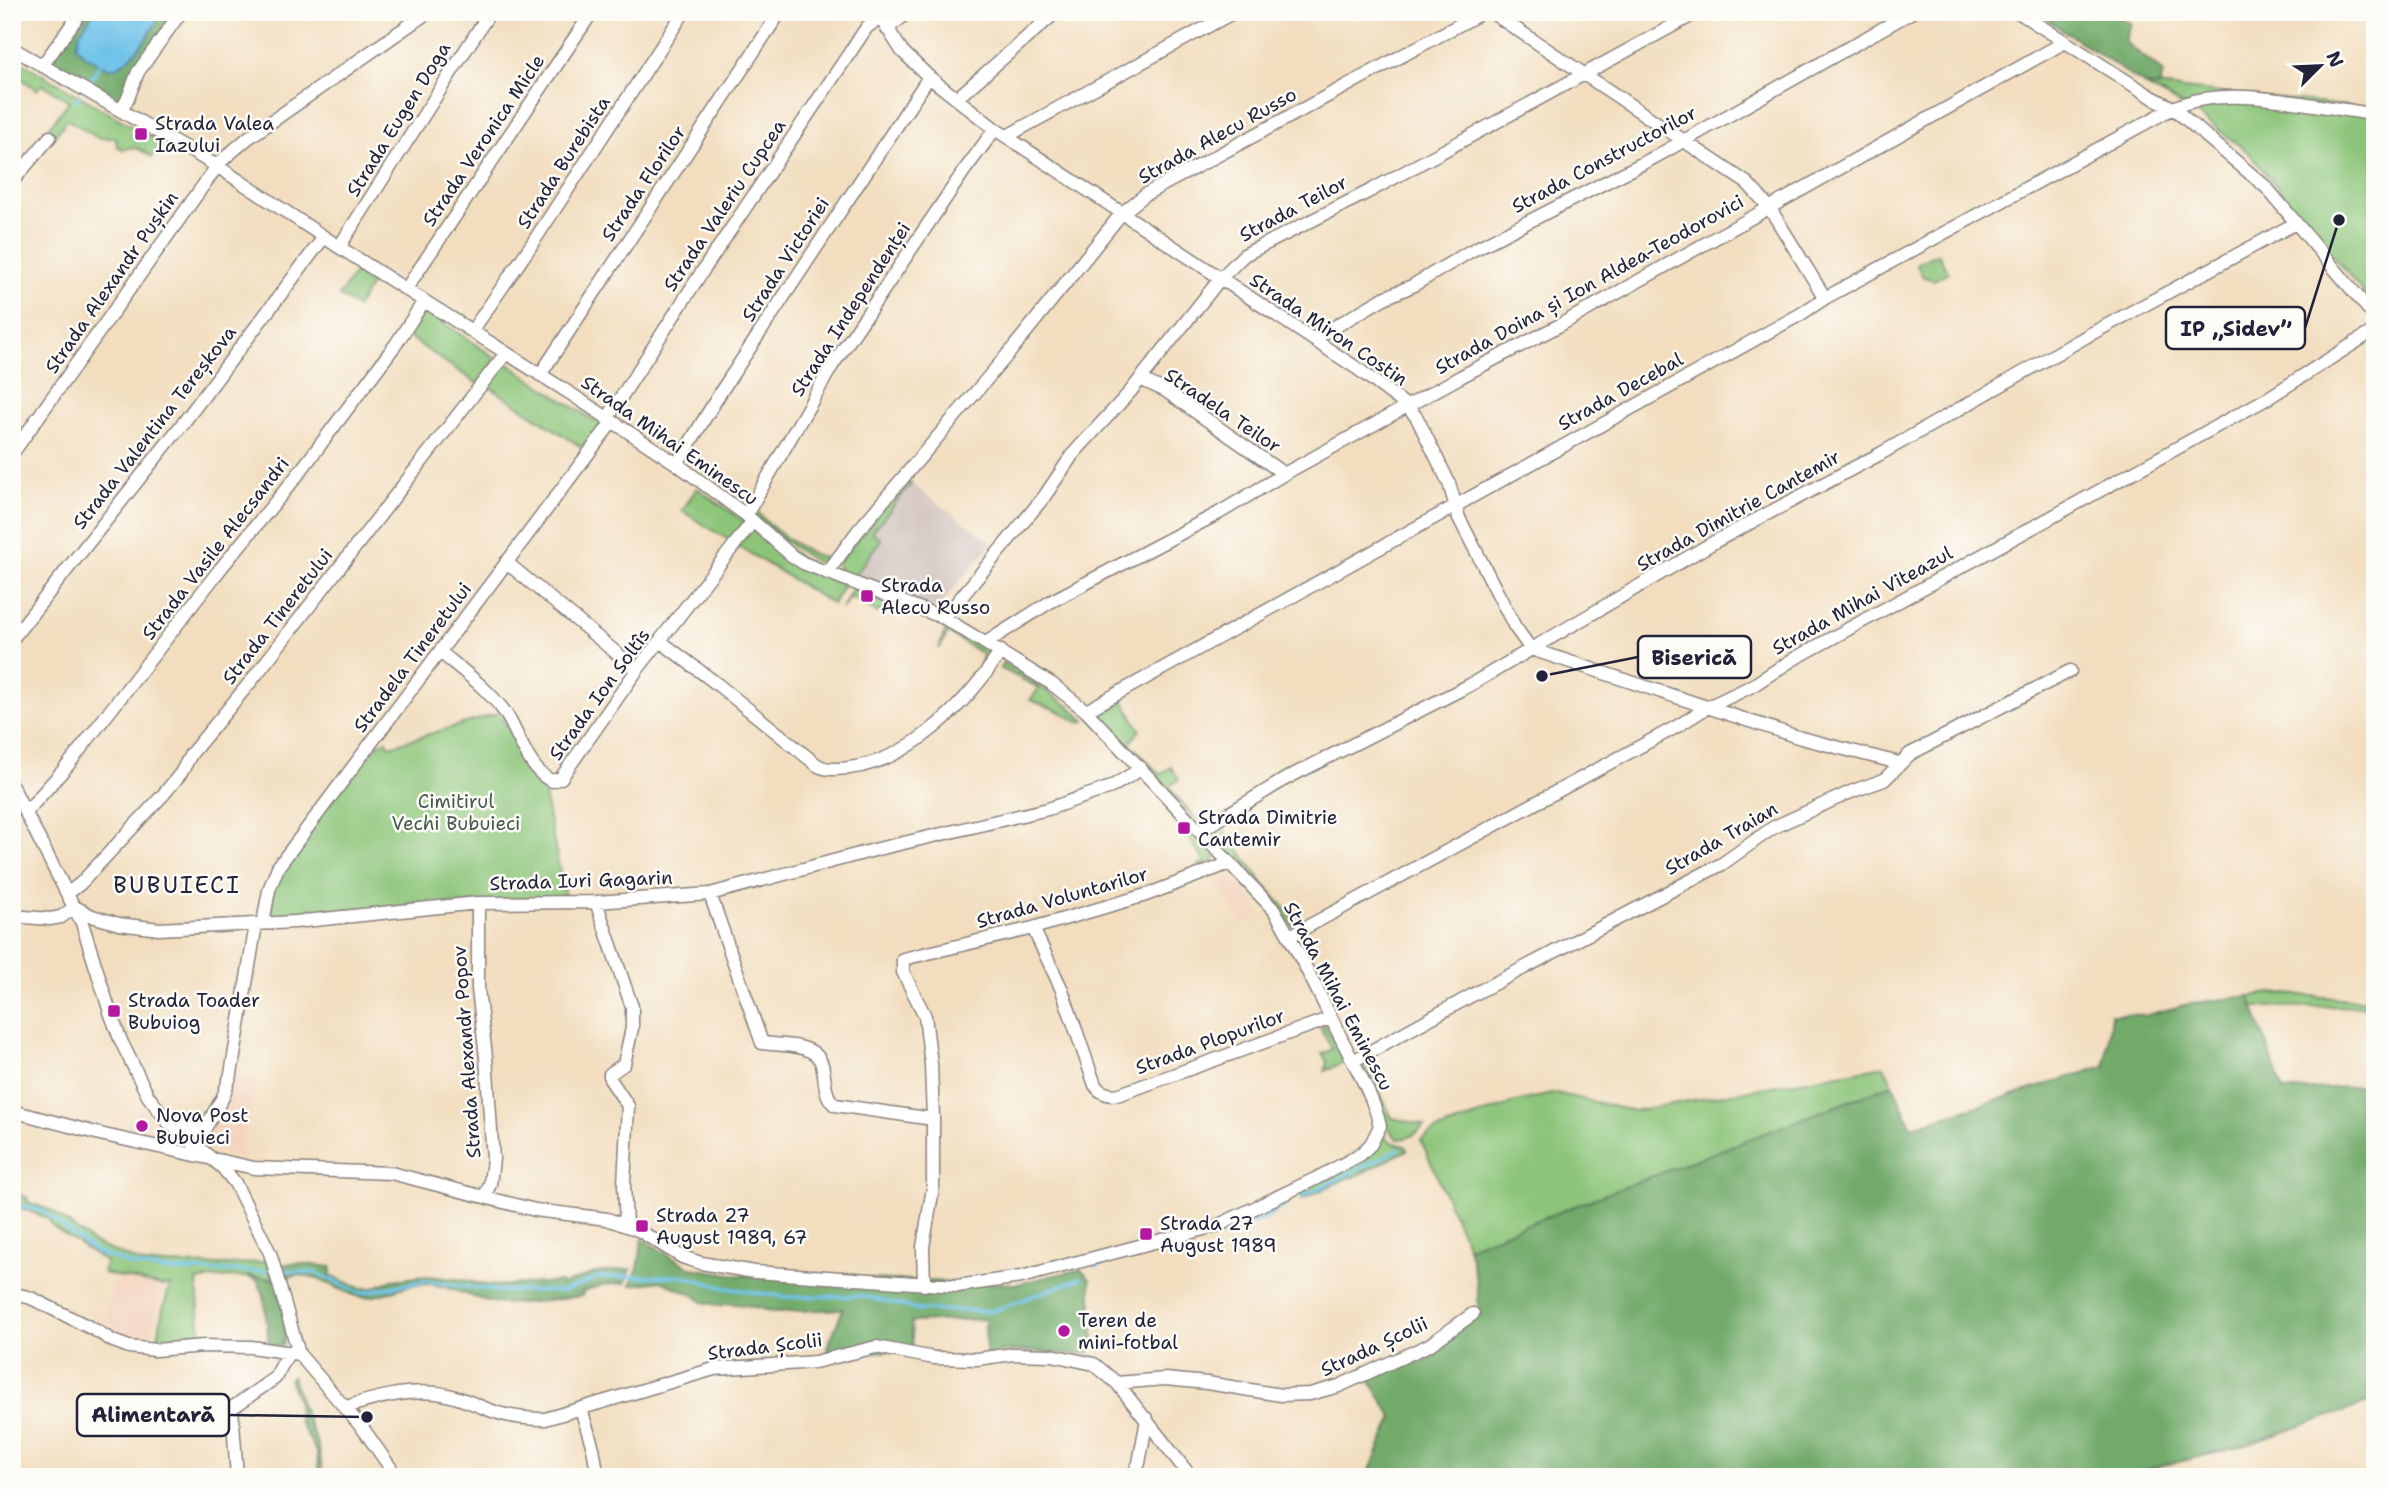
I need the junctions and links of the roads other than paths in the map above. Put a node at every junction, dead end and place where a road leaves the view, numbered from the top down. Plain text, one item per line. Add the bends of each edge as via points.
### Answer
1 (80, 12) edge
2 (181, 12) edge
3 (428, 12) edge
4 (490, 12) edge
5 (592, 12) edge
6 (684, 12) edge
7 (780, 12) edge
8 (908, 12) edge
9 (1056, 12) edge
10 (1234, 12) edge
11 (1483, 12) edge
12 (1492, 12) edge
13 (1698, 12) edge
14 (1912, 12) edge
15 (2018, 12) edge
16 (881, 20) edge
17 (2065, 43) junction
18 (12, 48) edge
19 (42, 66) junction
20 (1583, 75) junction
21 (929, 77) junction
22 (957, 98) junction
23 (2173, 108) junction
24 (121, 111) junction
25 (2372, 113) edge
26 (995, 129) junction
27 (2375, 134) edge
28 (1007, 136) junction
29 (50, 137) dead end
30 (1682, 140) junction
31 (217, 166) junction
32 (12, 182) edge
33 (1769, 207) junction
34 (1121, 214) junction
35 (2296, 223) junction
36 (324, 237) junction
37 (339, 247) junction
38 (1220, 279) junction
39 (406, 289) junction
40 (1825, 298) junction
41 (424, 301) junction
42 (2375, 317) edge
43 (2375, 330) edge
44 (472, 331) junction
45 (1314, 339) junction
46 (506, 354) junction
47 (540, 375) junction
48 (1140, 379) junction
49 (1407, 406) junction
50 (610, 420) junction
51 (12, 454) edge
52 (677, 464) junction
53 (1284, 474) junction
54 (1455, 504) junction
55 (750, 518) junction
56 (506, 562) junction
57 (827, 573) junction
58 (944, 618) junction
59 (12, 639) edge
60 (660, 641) junction
61 (986, 642) junction
62 (1531, 649) junction
63 (1002, 651) junction
64 (440, 652) junction
65 (637, 670) junction
66 (2070, 671) dead end
67 (1708, 707) junction
68 (1086, 711) junction
69 (1899, 763) junction
70 (1141, 769) junction
71 (12, 786) edge
72 (26, 812) junction
73 (1200, 831) junction
74 (1230, 863) junction
75 (68, 892) junction
76 (710, 894) junction
77 (596, 902) junction
78 (478, 903) junction
79 (75, 907) junction
80 (12, 917) edge
81 (259, 924) junction
82 (1032, 928) junction
83 (1290, 936) junction
84 (1331, 1018) junction
85 (1353, 1061) junction
86 (12, 1111) edge
87 (933, 1119) junction
88 (169, 1123) junction
89 (209, 1157) junction
90 (485, 1196) junction
91 (626, 1225) junction
92 (924, 1285) junction
93 (12, 1293) edge
94 (1473, 1314) dead end
95 (294, 1353) junction
96 (1117, 1383) junction
97 (346, 1407) junction
98 (581, 1409) junction
99 (1147, 1419) junction
100 (237, 1477) edge
101 (397, 1477) edge
102 (598, 1477) edge
103 (1132, 1477) edge
104 (1191, 1477) edge

1 - 19 street
2 - 24 street via 138,72
3 - 31 street, Strada Alexandr Pușkin via 248,138
4 - 37 street, Strada Eugen Doga
5 - 39 street, Strada Veronica Micle
6 - 44 street, Strada Burebista
7 - 47 street, Strada Florilor
8 - 16 street, Strada Valeriu Cupcea
9 - 22 street
10 - 28 street
11 - 34 street, Strada Alecu Russo via 1146,194
12 - 20 street
13 - 20 street, Strada Teilor
14 - 30 street, Strada Constructorilor
15 - 17 street
16 - 21 street, Strada Miron Costin via 902,51
16 - 50 street, Strada Valeriu Cupcea via 867,27 829,83 698,278
17 - 23 street
17 - 33 street, Strada Doina și Ion Aldea-Teodorovici
18 - 19 street, Strada Mihai Eminescu
19 - 24 street, Strada Mihai Eminescu
20 - 30 street
20 - 38 street, Strada Teilor via 1244,255
21 - 22 street, Strada Miron Costin
21 - 52 street, Strada Victoriei
22 - 26 street, Strada Miron Costin
23 - 25 street, Strada Decebal via 2206,98 2246,97
23 - 35 street via 2266,187
23 - 40 street, Strada Decebal
24 - 31 street, Strada Mihai Eminescu
25 - 27 street
26 - 28 street, Strada Miron Costin
26 - 55 street, Strada Independenței via 839,354
28 - 34 street, Strada Miron Costin
29 - 32 street
30 - 33 street via 1747,183
30 - 45 street, Strada Constructorilor
31 - 36 street, Strada Mihai Eminescu
31 - 51 street, Strada Alexandr Pușkin
33 - 40 street
33 - 49 street, Strada Doina și Ion Aldea-Teodorovici
34 - 38 street, Strada Miron Costin
34 - 57 street, Strada Alecu Russo
35 - 42 street
35 - 62 street, Strada Dimitrie Cantemir via 1716,541
36 - 37 street, Strada Mihai Eminescu
36 - 59 street, Strada Valentina Tereșkova
37 - 39 street, Strada Mihai Eminescu
38 - 45 street, Strada Miron Costin
38 - 48 street, Strada Teilor
39 - 41 street, Strada Mihai Eminescu
40 - 54 street, Strada Decebal
41 - 44 street, Strada Mihai Eminescu
41 - 72 street, Strada Vasile Alecsandri via 296,477
43 - 67 street, Strada Mihai Viteazul via 2269,398
44 - 46 street, Strada Mihai Eminescu
45 - 49 street, Strada Miron Costin
46 - 47 street, Strada Mihai Eminescu
46 - 75 street, Strada Tineretului via 191,754 181,773
47 - 50 street, Strada Mihai Eminescu
48 - 53 street, Stradela Teilor via 1166,391
48 - 58 street, Strada Teilor via 1073,454
49 - 53 street, Strada Doina și Ion Aldea-Teodorovici
49 - 54 street, Strada Miron Costin via 1436,453
50 - 52 street, Strada Mihai Eminescu
50 - 56 street, Stradela Tineretului
52 - 55 street, Strada Mihai Eminescu
53 - 61 street, Strada Doina și Ion Aldea-Teodorovici
54 - 62 street, Strada Miron Costin via 1515,627
54 - 68 street, Strada Decebal
55 - 57 street, Strada Mihai Eminescu via 792,556
55 - 60 street, Strada Ion Soltîs
56 - 64 street, Stradela Tineretului
56 - 65 street
57 - 58 street, Strada Mihai Eminescu
58 - 61 street, Strada Mihai Eminescu
60 - 63 street via 817,765 834,769 870,763 919,739 975,690
60 - 65 street, Strada Ion Soltîs
61 - 63 street, Strada Mihai Eminescu
62 - 67 street
62 - 73 street, Strada Dimitrie Cantemir via 1287,778
63 - 68 street, Strada Mihai Eminescu
64 - 65 street, Strada Ion Soltîs via 504,710 532,761 552,781 561,778 576,760
64 - 81 street, Stradela Tineretului via 278,867
66 - 69 street, Strada Traian
67 - 69 street via 1801,738
67 - 83 street, Strada Mihai Viteazul
68 - 70 street, Strada Mihai Eminescu
69 - 85 street, Strada Traian via 1884,780 1774,827 1722,863
70 - 73 street, Strada Mihai Eminescu
70 - 76 street, Strada Iuri Gagarin via 1111,787 1048,809
71 - 72 street
72 - 75 street
73 - 74 street, Strada Mihai Eminescu
74 - 82 street, Strada Voluntarilor via 1146,895
74 - 83 street, Strada Mihai Eminescu via 1274,910
75 - 79 street
76 - 77 street, Strada Iuri Gagarin
76 - 87 street via 762,1043 814,1053 820,1059 824,1089 835,1105
77 - 78 street, Strada Iuri Gagarin
77 - 91 street via 632,1007 624,1064 610,1074 628,1106
78 - 81 street, Strada Iuri Gagarin
78 - 90 street, Strada Alexandr Popov via 478,989 493,1160
79 - 80 street via 61,918
79 - 81 street, Strada Iuri Gagarin via 119,924 159,929
79 - 88 street via 121,1041 148,1096
81 - 88 street, Stradela Tineretului via 223,1097 204,1130
82 - 84 street, Strada Plopurilor via 1062,990 1101,1092 1120,1094
82 - 87 street, Strada Voluntarilor via 902,959 903,972 925,1016
83 - 84 street, Strada Mihai Eminescu
84 - 85 street, Strada Mihai Eminescu
85 - 92 street, Strada Mihai Eminescu via 1376,1107 1380,1126 1360,1155 1317,1178 1219,1225 1021,1277 957,1286
86 - 89 street
87 - 92 street via 933,1188 923,1247
88 - 89 street
89 - 90 street via 254,1168 391,1173
89 - 95 street via 235,1183 270,1253
90 - 91 street via 535,1210
91 - 92 street via 701,1263 755,1272
93 - 95 street via 129,1347 251,1347
94 - 96 street, Strada Școlii via 1429,1345 1339,1387 1310,1394 1281,1395 1164,1379
95 - 97 street
95 - 100 street via 275,1378 232,1408
96 - 98 street, Strada Școlii via 1094,1364 1052,1355 1013,1354 977,1360 934,1358 876,1347 815,1362 714,1369
96 - 99 street, Strada Școlii
97 - 98 street, Strada Școlii via 389,1394 436,1393 527,1419
97 - 101 street
98 - 102 street
99 - 103 street
99 - 104 street, Strada Școlii

